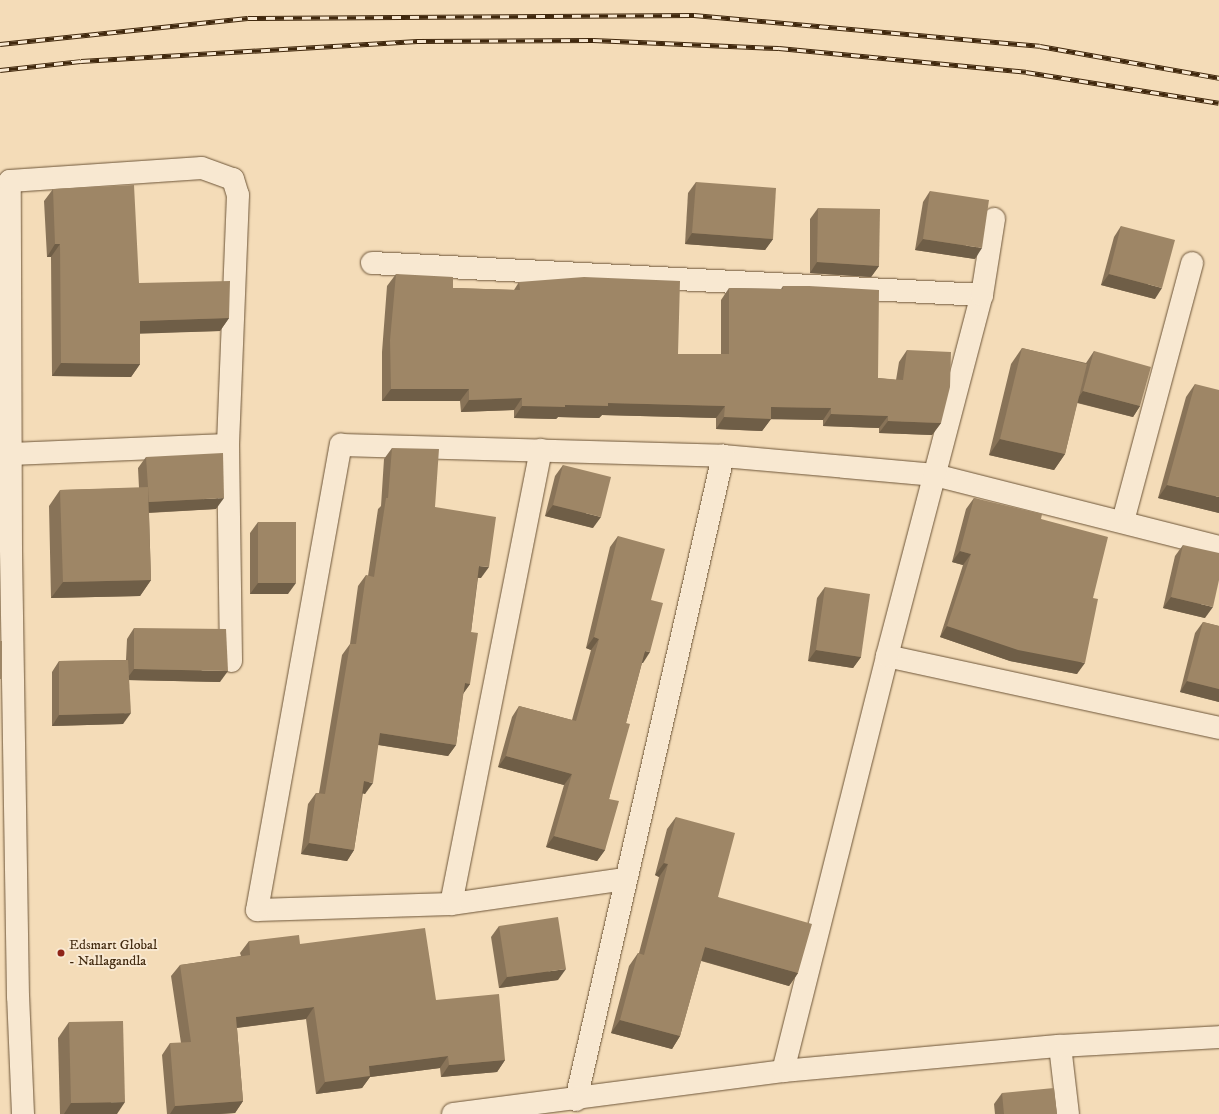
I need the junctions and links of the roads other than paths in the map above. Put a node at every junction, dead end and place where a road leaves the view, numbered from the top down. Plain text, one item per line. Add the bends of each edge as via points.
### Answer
1 (994, 219) dead end
2 (1192, 263) dead end
3 (372, 264) dead end
4 (982, 295) junction
5 (228, 445) junction
6 (541, 450) junction
7 (10, 454) junction
8 (722, 456) junction
9 (935, 475) junction
10 (1123, 521) junction
11 (1219, 547) edge
12 (887, 656) junction
13 (231, 661) dead end
14 (1219, 728) edge
15 (625, 879) junction
16 (451, 904) junction
17 (1219, 1037) edge
18 (1060, 1046) junction
19 (783, 1070) junction
20 (576, 1100) junction
21 (488, 1112) edge
22 (23, 1114) edge
23 (453, 1114) edge
24 (1068, 1114) edge

1 - 4 street
2 - 10 street
3 - 4 street
4 - 9 street
5 - 7 street
5 - 7 street via 238,195 233,179 202,168 10,181
5 - 13 street
6 - 8 street
6 - 16 street
6 - 16 street via 341,445 257,910
7 - 22 street via 17,981
8 - 9 street
8 - 15 street
9 - 10 street
9 - 12 street
10 - 11 street
12 - 14 street
12 - 19 street
15 - 16 street
15 - 20 street
17 - 18 street
18 - 19 street
18 - 24 street
19 - 20 street
20 - 21 street
21 - 23 street

